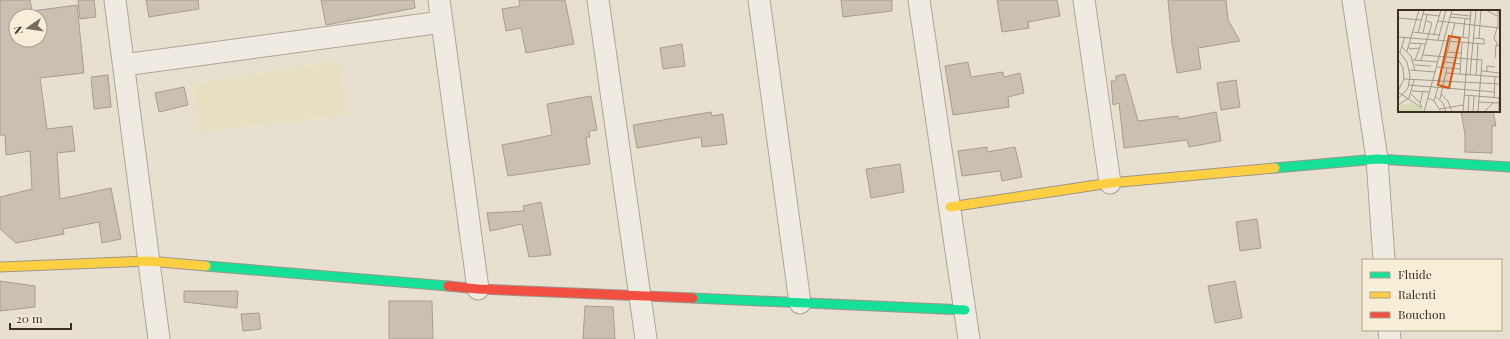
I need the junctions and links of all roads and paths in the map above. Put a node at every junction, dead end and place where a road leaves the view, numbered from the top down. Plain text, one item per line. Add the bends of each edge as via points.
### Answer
1 (115, 0) edge
2 (439, 0) edge
3 (598, 0) edge
4 (759, 0) edge
5 (919, 0) edge
6 (1084, 0) edge
7 (1353, 0) edge
8 (442, 22) junction
9 (124, 65) junction
10 (1377, 159) junction
11 (1510, 167) edge
12 (1110, 183) junction
13 (950, 206) junction
14 (1384, 259) edge
15 (148, 261) junction
16 (0, 267) edge
17 (478, 289) junction
18 (640, 295) junction
19 (800, 303) junction
20 (965, 310) junction
21 (159, 339) edge
22 (646, 339) edge
23 (969, 339) edge

1 - 9 street
2 - 8 street
3 - 18 street
4 - 19 street
5 - 13 street
6 - 12 street
7 - 10 street
8 - 9 street
8 - 17 street
9 - 15 street
10 - 11 street
10 - 12 street
10 - 14 street
12 - 13 street
13 - 20 street
15 - 16 street
15 - 17 street
15 - 21 street
17 - 18 street
18 - 19 street
18 - 22 street
19 - 20 street
20 - 23 street

